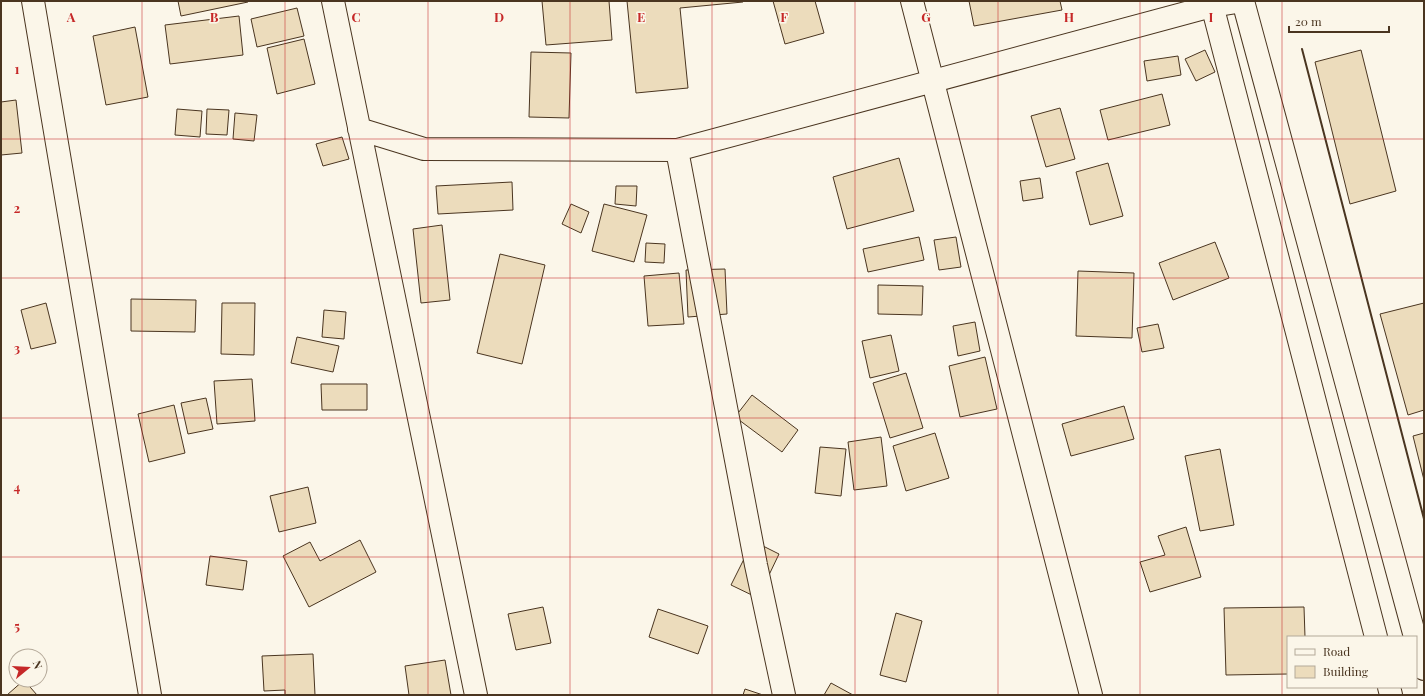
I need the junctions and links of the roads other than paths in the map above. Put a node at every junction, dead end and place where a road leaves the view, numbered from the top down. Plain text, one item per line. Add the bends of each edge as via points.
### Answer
1 (33, 1) edge
2 (333, 1) edge
3 (912, 1) edge
4 (1243, 1) edge
5 (1212, 4) edge
6 (933, 81) junction
7 (359, 129) junction
8 (677, 150) junction
9 (1376, 636) edge
10 (1415, 636) edge
11 (1417, 644) edge
12 (1424, 669) edge
13 (150, 695) edge
14 (476, 695) edge
15 (784, 695) edge
16 (1091, 695) edge

1 - 13 street
2 - 7 street
3 - 6 street
4 - 5 street
4 - 10 street
5 - 6 street
5 - 9 street
6 - 8 street
6 - 16 street
7 - 8 street via 424,149
7 - 14 street
8 - 15 street
11 - 12 street

